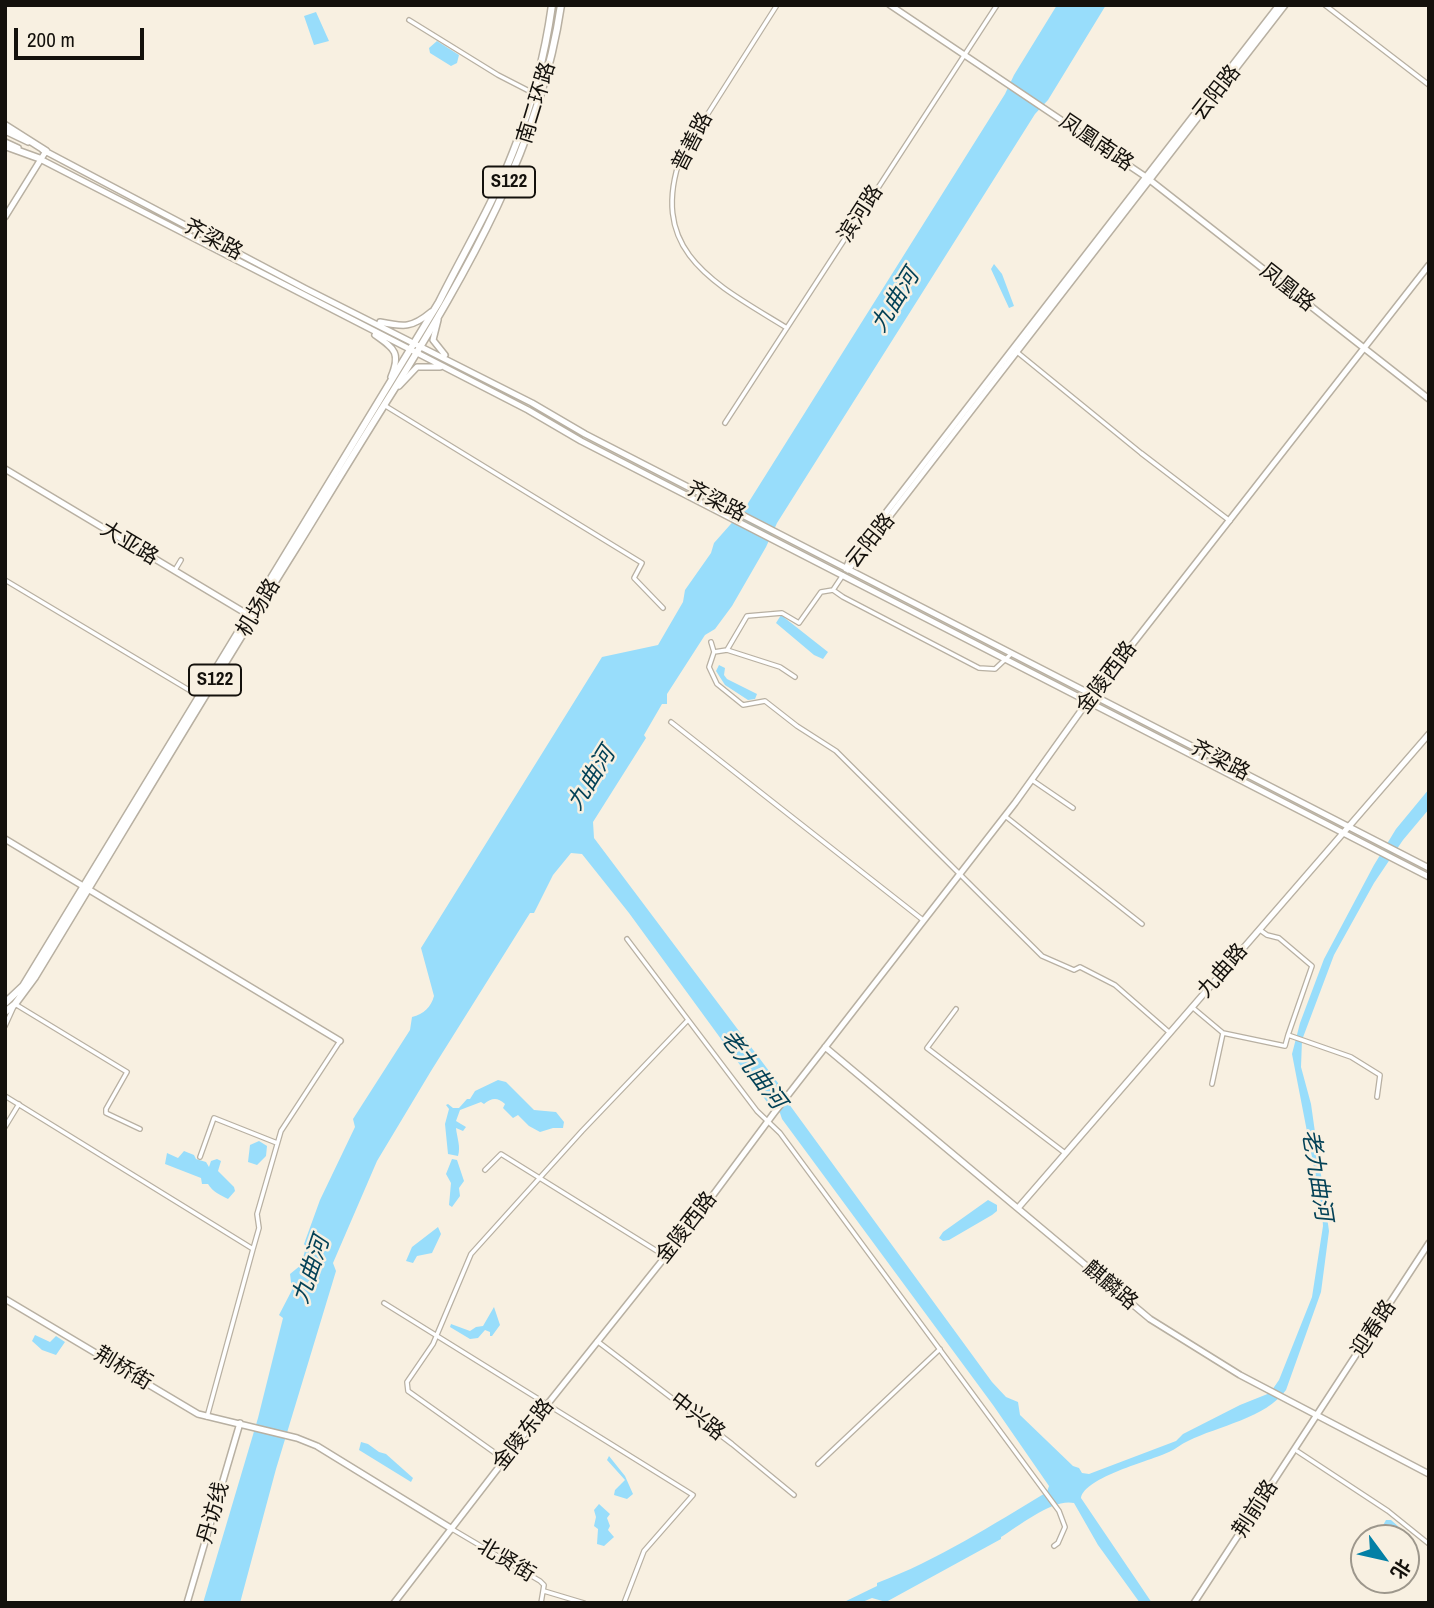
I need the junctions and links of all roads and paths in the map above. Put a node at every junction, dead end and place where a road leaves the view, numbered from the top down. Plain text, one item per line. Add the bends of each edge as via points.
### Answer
1 (552, 5) edge
2 (561, 5) edge
3 (776, 5) edge
4 (890, 5) edge
5 (997, 5) edge
6 (1279, 5) edge
7 (1285, 5) edge
8 (1325, 5) edge
9 (409, 20) dead end
10 (964, 55) junction
11 (1429, 85) edge
12 (533, 93) junction
13 (5, 125) edge
14 (5, 131) edge
15 (5, 144) edge
16 (46, 152) junction
17 (41, 159) junction
18 (503, 175) junction
19 (511, 178) junction
20 (1148, 179) junction
21 (5, 217) edge
22 (1429, 265) edge
23 (437, 312) junction
24 (370, 320) junction
25 (365, 326) junction
26 (786, 328) junction
27 (419, 344) junction
28 (1364, 349) junction
29 (1015, 350) junction
30 (414, 351) junction
31 (452, 361) junction
32 (447, 368) junction
33 (1429, 399) edge
34 (385, 400) junction
35 (725, 424) dead end
36 (5, 469) edge
37 (1230, 521) junction
38 (181, 560) dead end
39 (848, 568) junction
40 (175, 571) junction
41 (843, 575) junction
42 (5, 580) edge
43 (833, 590) junction
44 (663, 608) dead end
45 (251, 617) junction
46 (711, 642) dead end
47 (727, 650) junction
48 (714, 652) junction
49 (1010, 656) junction
50 (795, 677) dead end
51 (1093, 695) junction
52 (202, 698) junction
53 (1088, 701) junction
54 (671, 722) dead end
55 (1429, 734) edge
56 (1032, 780) junction
57 (1073, 808) dead end
58 (1005, 816) junction
59 (1349, 827) junction
60 (1344, 833) junction
61 (5, 839) edge
62 (1429, 868) edge
63 (960, 873) junction
64 (1429, 877) edge
65 (86, 888) junction
66 (923, 921) junction
67 (1142, 924) dead end
68 (1260, 930) junction
69 (627, 939) dead end
70 (5, 1003) edge
71 (15, 1004) junction
72 (1192, 1007) junction
73 (956, 1009) dead end
74 (5, 1013) edge
75 (688, 1020) junction
76 (5, 1026) edge
77 (1170, 1033) junction
78 (1223, 1033) junction
79 (1289, 1036) junction
80 (341, 1041) joint
81 (825, 1047) junction
82 (1212, 1084) dead end
83 (5, 1096) edge
84 (1377, 1097) dead end
85 (19, 1104) junction
86 (768, 1121) junction
87 (5, 1128) edge
88 (140, 1129) dead end
89 (277, 1143) junction
90 (1065, 1153) junction
91 (200, 1157) dead end
92 (485, 1170) dead end
93 (538, 1178) junction
94 (1018, 1208) junction
95 (1429, 1243) edge
96 (253, 1249) junction
97 (664, 1256) junction
98 (5, 1298) edge
99 (384, 1303) dead end
100 (435, 1335) junction
101 (597, 1341) junction
102 (940, 1349) junction
103 (546, 1406) junction
104 (1318, 1415) junction
105 (207, 1417) junction
106 (243, 1424) junction
107 (1297, 1451) dead end
108 (505, 1460) junction
109 (818, 1464) dead end
110 (1429, 1474) edge
111 (794, 1496) dead end
112 (452, 1528) junction
113 (1429, 1544) edge
114 (1054, 1546) dead end
115 (544, 1591) junction
116 (187, 1603) edge
117 (394, 1603) edge
118 (541, 1603) edge
119 (584, 1603) edge
120 (624, 1603) edge
121 (1194, 1603) edge

1 - 12 main road, 南二环路 / S122
2 - 19 main road, 南二环路 / S122 via 546,78
3 - 26 street, 普善路 via 681,156 673,184 672,216 686,253 697,267
4 - 10 main road
5 - 10 street, 滨河路
6 - 20 main road, 云阳路
7 - 20 main road, 云阳路
8 - 11 street
9 - 12 street
10 - 20 main road, 凤凰南路
10 - 26 street, 滨河路
12 - 18 main road, 南二环路 / S122
13 - 16 main road
14 - 16 main road, 齐梁路
15 - 17 main road
16 - 17 main road
16 - 24 main road, 齐梁路
17 - 21 main road
17 - 25 main road, 齐梁路
18 - 19 main road
18 - 23 main road, 南二环路 / S122
19 - 23 main road, 南二环路 / S122
20 - 28 main road, 凤凰路
20 - 29 main road, 云阳路
22 - 28 main road, 金陵西路
23 - 24 main road via 407,326
23 - 27 main road, 南二环路 / S122
23 - 31 main road via 433,340
24 - 27 main road, 齐梁路
25 - 30 main road, 齐梁路
25 - 34 main road via 395,351 396,366
26 - 35 street, 滨河路
27 - 30 main road, 机场路 / S122
27 - 31 main road, 齐梁路
28 - 33 main road, 凤凰路
28 - 37 main road, 金陵西路
29 - 37 street
29 - 39 main road, 云阳路 via 850,559
30 - 32 main road, 齐梁路
30 - 34 main road, 机场路 / S122
31 - 39 main road, 齐梁路 via 585,435
32 - 34 main road via 417,367
32 - 41 main road, 齐梁路
34 - 44 street via 642,563 634,578
34 - 45 main road, 机场路 / S122
36 - 40 main road, 大亚路
37 - 51 main road, 金陵西路
38 - 40 street
39 - 41 main road, 云阳路
39 - 49 main road, 齐梁路
40 - 45 main road, 大亚路
41 - 43 street
41 - 49 main road, 齐梁路
42 - 52 street
43 - 47 street via 821,592 799,623 782,613 747,616
43 - 49 street via 979,668 995,669
45 - 52 main road, 机场路 / S122
46 - 48 street
47 - 48 street
47 - 50 street via 780,667
48 - 63 street via 709,667 717,684 743,705 765,701 836,751
49 - 51 main road, 齐梁路
49 - 53 main road, 齐梁路
51 - 53 main road, 金陵西路
51 - 59 main road, 齐梁路
52 - 65 main road, 机场路 / S122
53 - 56 main road, 金陵西路
53 - 60 main road, 齐梁路
54 - 66 street
55 - 59 main road, 九曲路
56 - 57 street
56 - 58 main road, 金陵西路
58 - 63 main road, 金陵西路
58 - 67 street
59 - 60 main road, 九曲路
59 - 62 main road, 齐梁路
60 - 64 main road, 齐梁路
60 - 68 main road, 九曲路
61 - 65 main road
63 - 66 main road, 金陵西路
63 - 77 street via 1042,956 1074,970 1080,967 1115,985
65 - 70 main road, 机场路 / S122 via 23,986
65 - 71 main road, 机场路 / S122
65 - 80 main road
66 - 81 main road, 金陵西路
68 - 72 main road, 九曲路
68 - 79 street via 1279,938 1312,966
69 - 75 street
71 - 74 main road, 机场路 / S122
71 - 76 street
71 - 88 street via 127,1072 106,1113
72 - 77 main road, 九曲路
72 - 78 street
73 - 90 street via 926,1048
75 - 86 street
75 - 93 street
77 - 90 main road, 九曲路
78 - 79 street via 1284,1046
78 - 82 street
79 - 84 street via 1351,1057 1380,1075
80 - 89 street
81 - 86 main road, 金陵西路
81 - 94 main road, 麒麟路
83 - 85 street
85 - 87 street
85 - 96 street
86 - 97 main road, 金陵西路
86 - 102 street
89 - 91 street via 214,1118
89 - 96 street via 257,1214 259,1228
90 - 94 main road, 九曲路
92 - 93 street via 501,1154
93 - 97 street
93 - 100 street via 471,1254
94 - 104 main road, 麒麟路 via 1150,1319 1240,1375
95 - 104 main road, 迎春路
96 - 105 street
97 - 101 main road, 金陵西路
98 - 105 main road, 荆桥街
99 - 100 street
100 - 103 street
100 - 108 street via 423,1362 407,1382 408,1391
101 - 103 main road, 金陵东路
101 - 111 street, 中兴路
102 - 109 street
102 - 114 street via 1055,1506 1065,1527
103 - 108 main road, 金陵东路
103 - 120 street via 693,1496 644,1551
104 - 110 main road, 麒麟路
104 - 121 main road, 荆前路
105 - 106 main road, 荆桥街
106 - 112 main road, 荆桥街 via 317,1446
106 - 116 main road, 丹访线
107 - 113 street
108 - 112 main road, 金陵东路
112 - 115 street, 北贤街 via 540,1581
112 - 117 main road, 金陵东路
115 - 118 street, 北贤街
115 - 119 street

